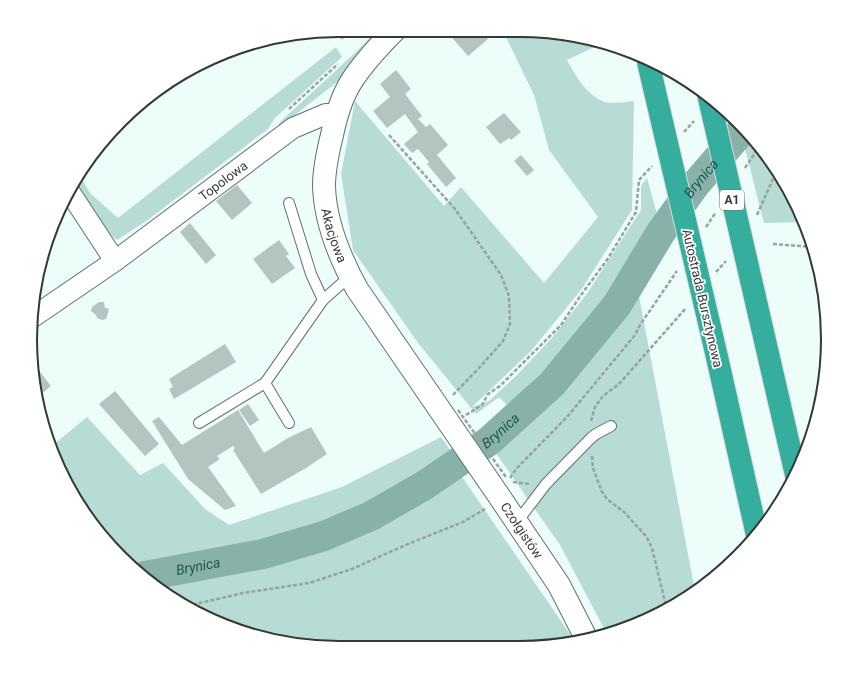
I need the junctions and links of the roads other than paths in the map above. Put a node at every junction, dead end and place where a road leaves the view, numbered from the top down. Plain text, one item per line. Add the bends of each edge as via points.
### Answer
1 (388, 37) edge
2 (649, 66) edge
3 (711, 106) edge
4 (336, 115) junction
5 (73, 196) edge
6 (290, 204) dead end
7 (115, 261) junction
8 (350, 276) junction
9 (323, 300) junction
10 (39, 313) edge
11 (266, 383) junction
12 (450, 413) joint
13 (199, 422) dead end
14 (288, 423) dead end
15 (611, 426) dead end
16 (794, 465) edge
17 (517, 522) junction
18 (755, 527) edge
19 (584, 634) edge

1 - 4 street, Akacjowa via 352,80
2 - 18 highway, Autostrada Bursztynowa, bridge
3 - 16 highway, A1, bridge
4 - 7 street, Topolowa via 326,114 293,128
4 - 8 street, Akacjowa via 324,185 327,213 333,234
5 - 7 street
6 - 9 lane via 311,274
7 - 10 street, Topolowa
8 - 9 lane
8 - 12 street, Akacjowa via 357,290
9 - 11 lane
11 - 13 lane
11 - 14 lane
12 - 17 street, Czołgistów via 505,484
15 - 17 lane via 591,438 546,484
17 - 19 street, Czołgistów via 559,585

